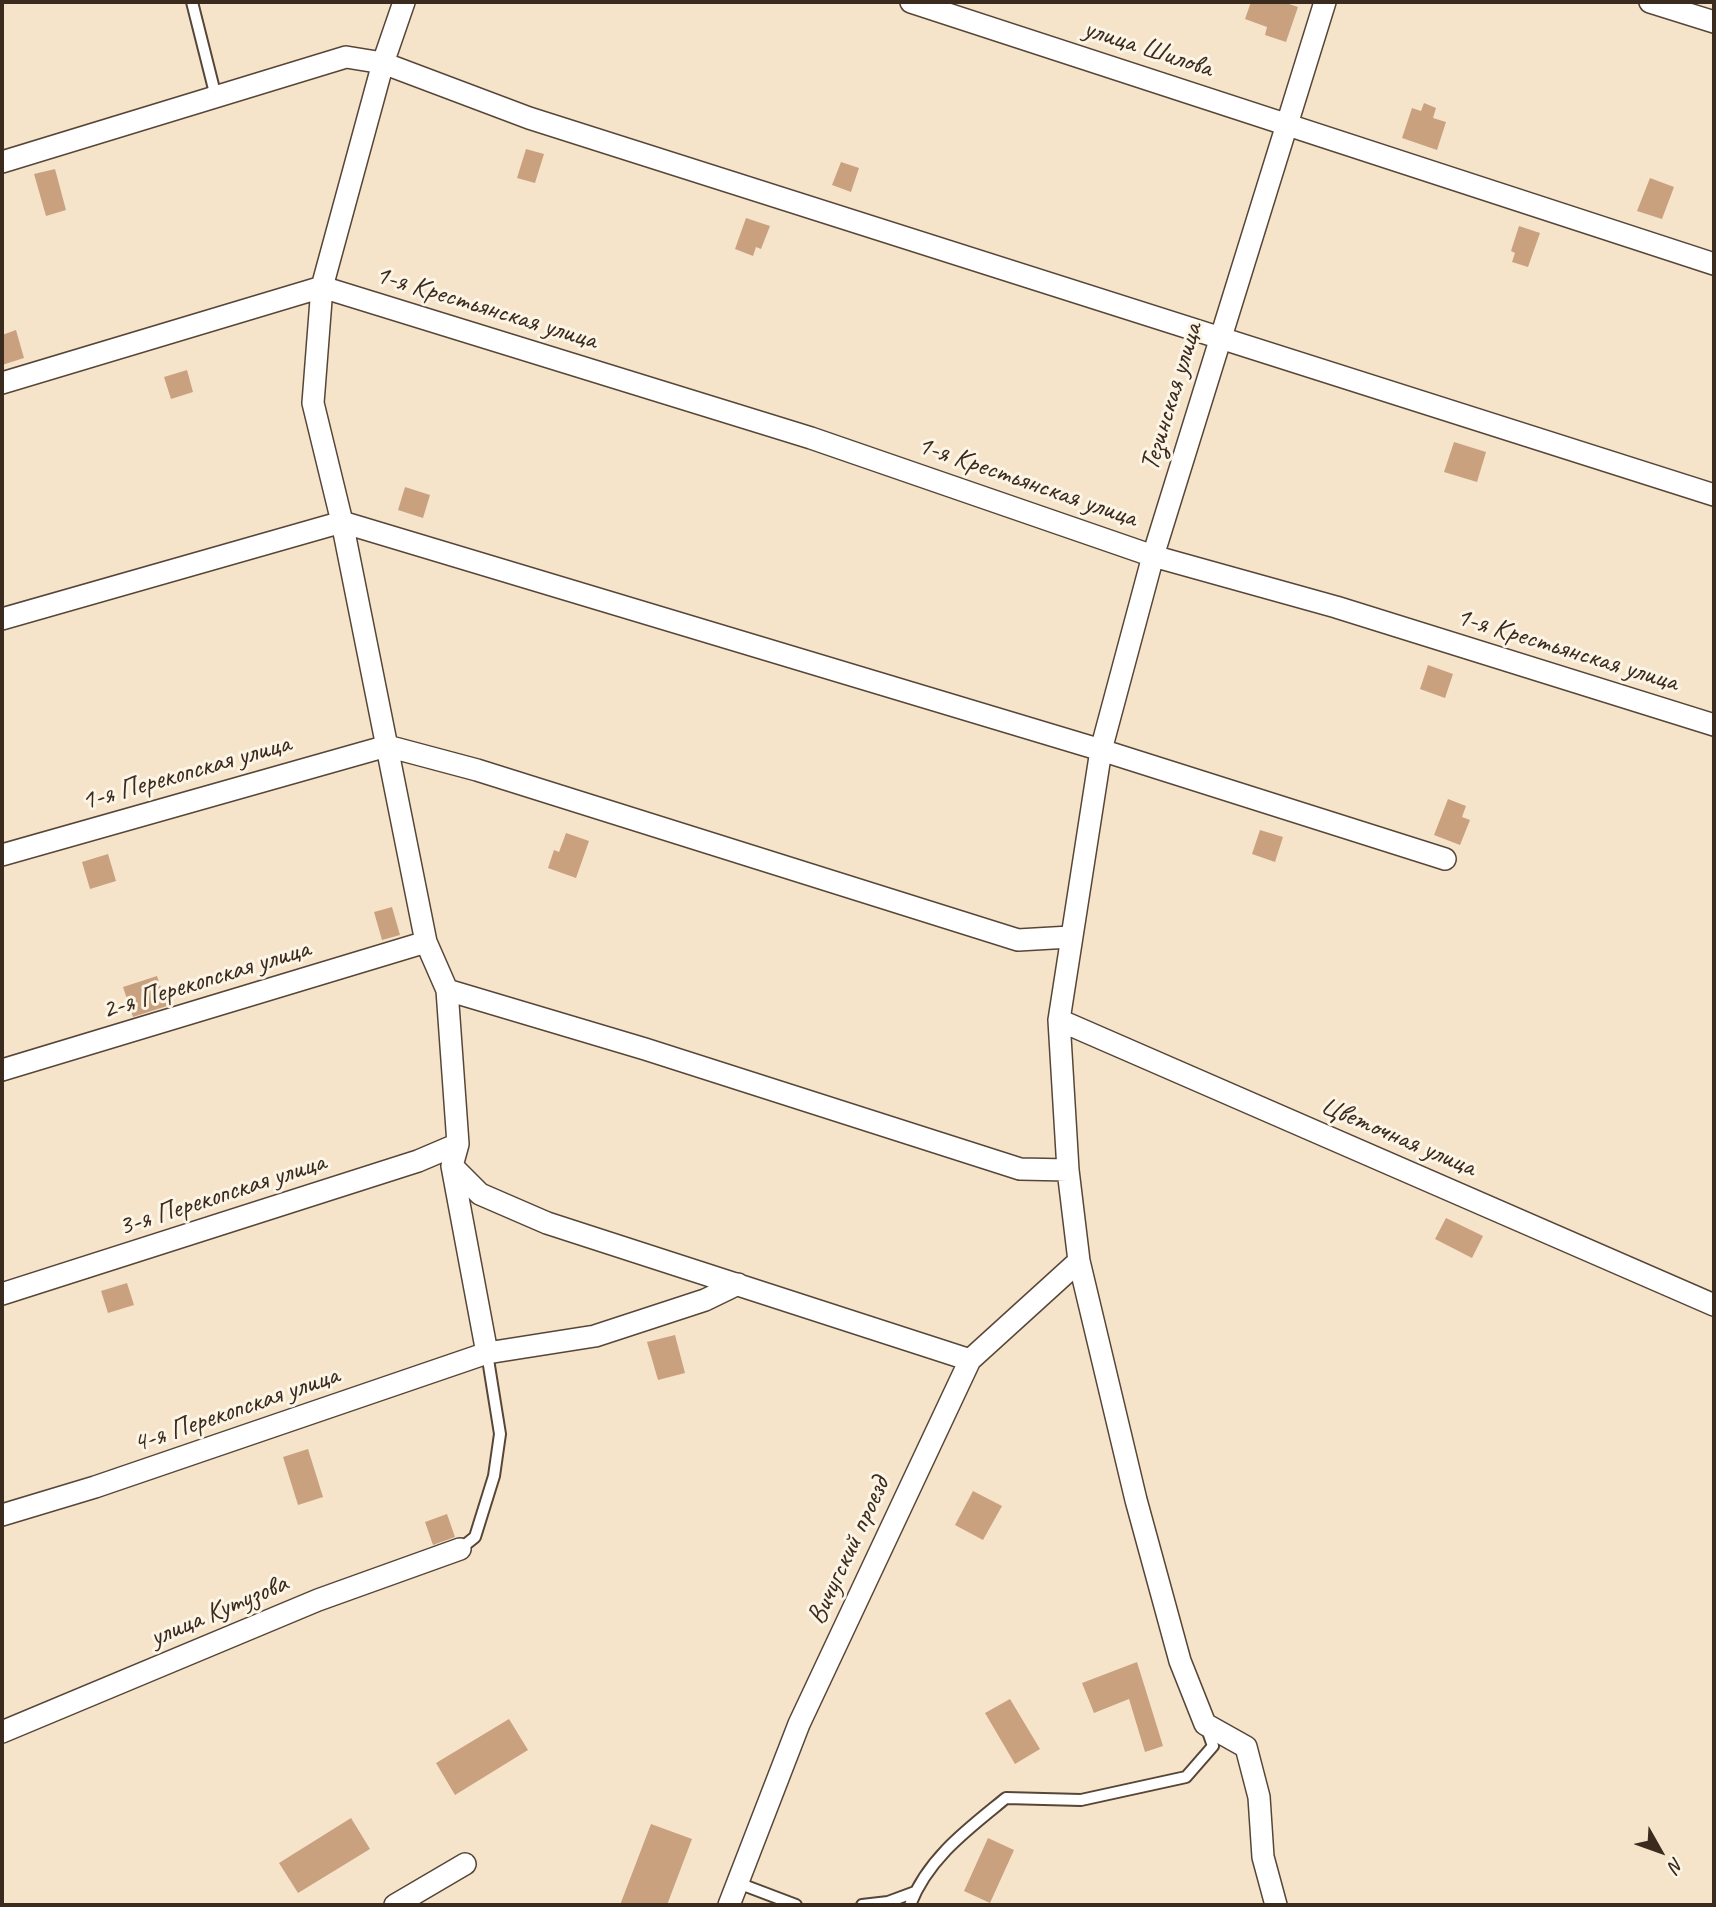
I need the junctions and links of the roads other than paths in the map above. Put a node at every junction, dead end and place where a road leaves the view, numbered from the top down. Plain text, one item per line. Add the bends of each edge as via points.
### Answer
1 (192, 2) edge
2 (404, 2) edge
3 (911, 2) edge
4 (1325, 2) edge
5 (1650, 2) edge
6 (1714, 22) edge
7 (383, 63) junction
8 (216, 97) junction
9 (1288, 123) junction
10 (2, 162) edge
11 (1714, 264) edge
12 (322, 287) junction
13 (1219, 337) junction
14 (2, 383) edge
15 (1714, 495) edge
16 (342, 522) junction
17 (1153, 556) junction
18 (2, 619) edge
19 (1714, 725) edge
20 (387, 746) junction
21 (1101, 750) junction
22 (2, 855) edge
23 (1445, 859) dead end
24 (1070, 937) junction
25 (426, 942) junction
26 (447, 990) junction
27 (1059, 1020) junction
28 (2, 1070) edge
29 (458, 1144) junction
30 (452, 1166) junction
31 (1069, 1170) junction
32 (1079, 1261) junction
33 (738, 1284) junction
34 (2, 1294) edge
35 (1714, 1305) edge
36 (487, 1353) junction
37 (970, 1360) junction
38 (2, 1515) edge
39 (460, 1549) joint
40 (1205, 1724) junction
41 (2, 1732) edge
42 (465, 1864) dead end
43 (738, 1883) junction
44 (915, 1892) junction
45 (395, 1905) edge
46 (729, 1905) edge
47 (796, 1905) edge
48 (862, 1905) edge
49 (910, 1905) edge
50 (1276, 1905) edge

1 - 8 lane
2 - 7 street
3 - 9 street, улица Шилова
4 - 9 street, Тезинская улица
5 - 6 street
7 - 8 street via 346,57
7 - 12 street
7 - 13 street via 529,118
8 - 10 street
9 - 11 street, улица Шилова
9 - 13 street, Тезинская улица
12 - 14 street
12 - 16 street via 313,402
12 - 17 street, 1-я Крестьянская улица via 811,438
13 - 15 street
13 - 17 street, Тезинская улица
16 - 18 street
16 - 20 street
16 - 21 street
17 - 19 street, 1-я Крестьянская улица via 1336,607
17 - 21 street, Тезинская улица
20 - 22 street, 1-я Перекопская улица
20 - 24 street via 477,770 1018,940
20 - 25 street
21 - 23 street
21 - 24 street, Тезинская улица
24 - 27 street, Тезинская улица
25 - 26 street
25 - 28 street, 2-я Перекопская улица
26 - 29 street
26 - 31 street via 1020,1169
27 - 31 street, Тезинская улица
27 - 35 street, Цветочная улица
29 - 30 street
29 - 34 street, 3-я Перекопская улица via 418,1161
30 - 33 street via 480,1194 547,1223
30 - 36 street
31 - 32 street, Тезинская улица
32 - 37 street, Вичугский проезд
32 - 40 street, Тезинская улица via 1136,1500 1180,1661
33 - 36 street, 4-я Перекопская улица via 705,1300 595,1336
33 - 37 street
36 - 38 street, 4-я Перекопская улица via 95,1488
36 - 39 lane via 500,1434 494,1476 475,1537
37 - 43 street, Вичугский проезд via 799,1724
39 - 41 street, улица Кутузова via 318,1600
40 - 44 lane via 1213,1746 1186,1777 1081,1800 1006,1798 946,1847
40 - 50 street via 1245,1747 1259,1797 1263,1857
42 - 45 street
43 - 46 street, Вичугский проезд
43 - 47 lane
44 - 48 lane
44 - 49 lane

